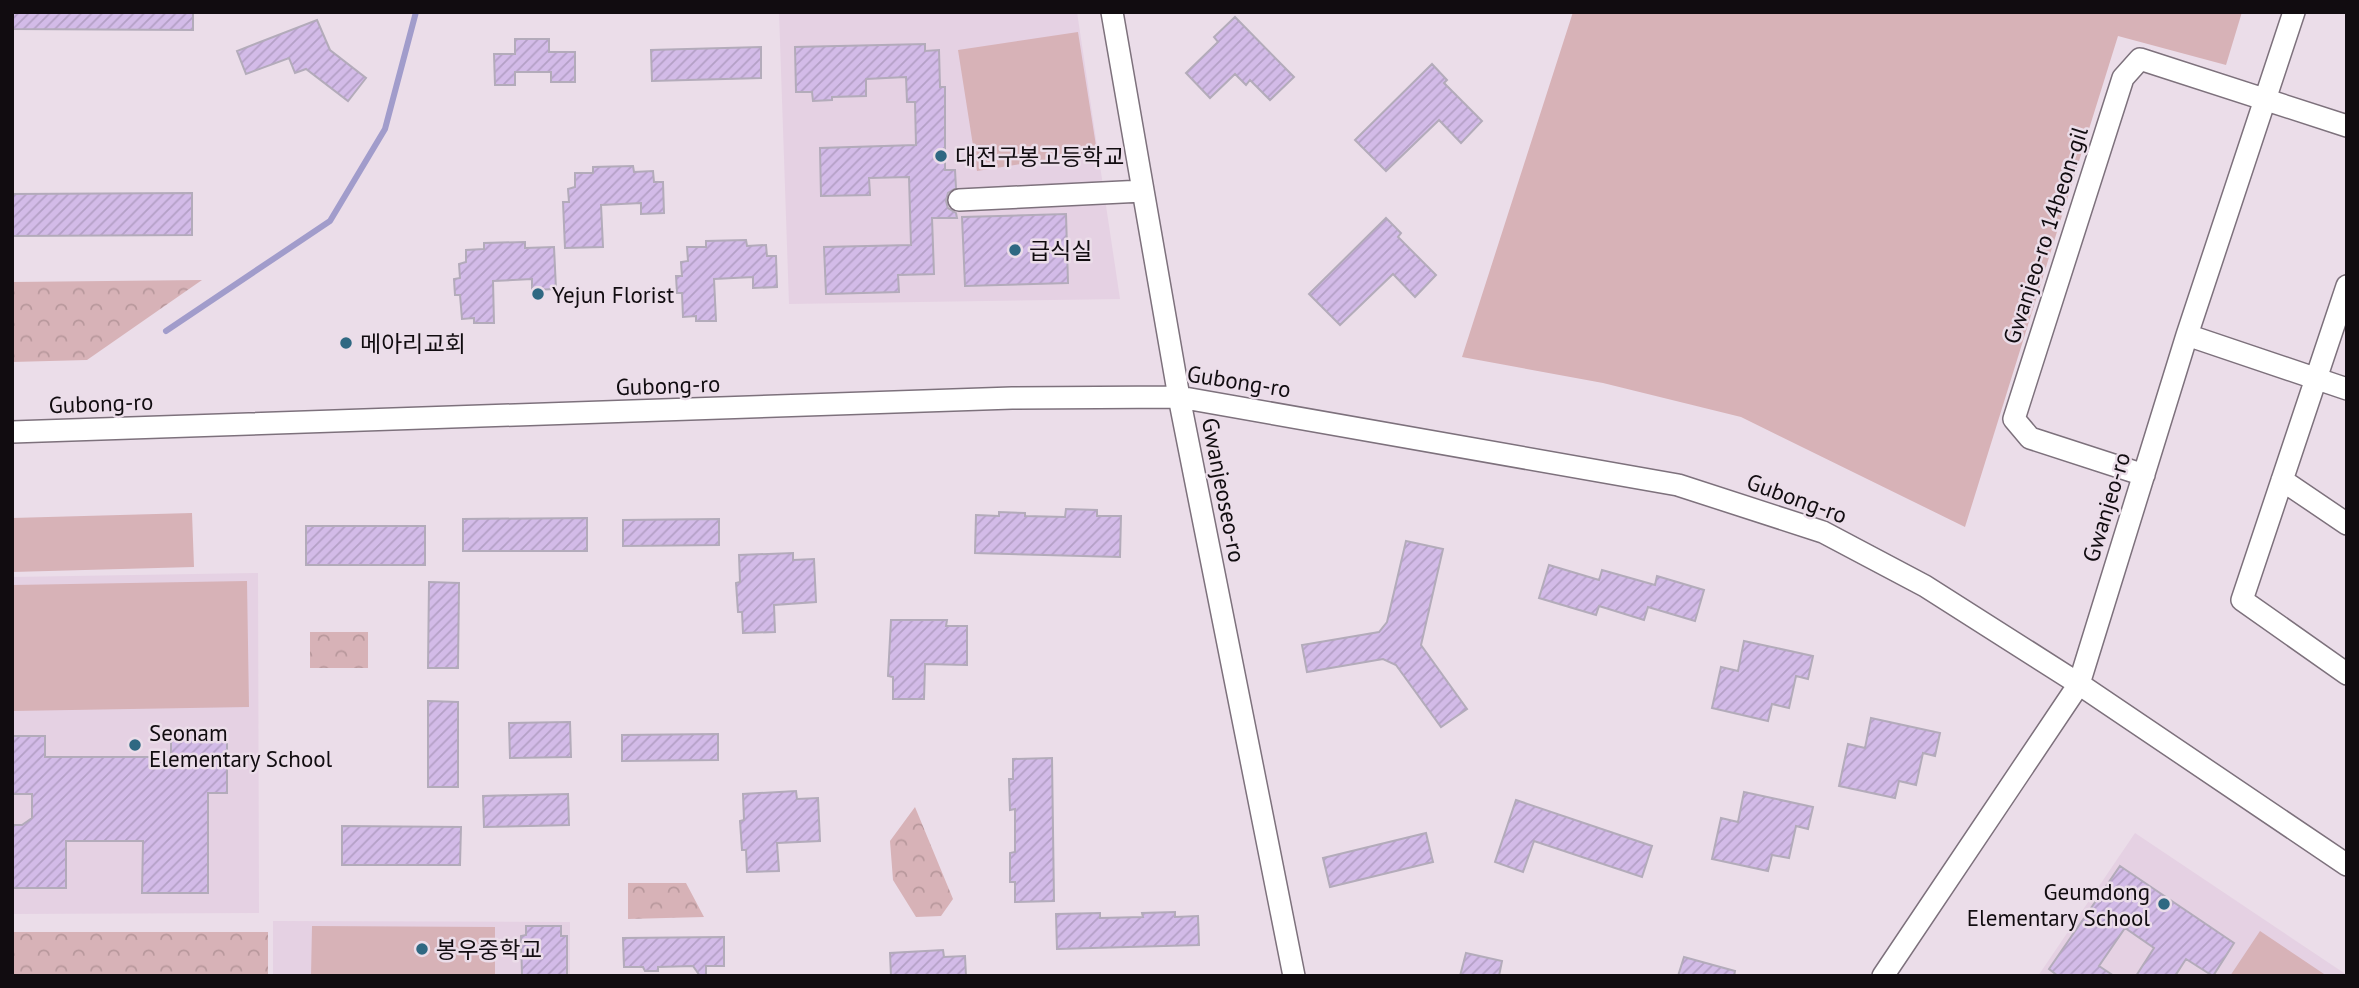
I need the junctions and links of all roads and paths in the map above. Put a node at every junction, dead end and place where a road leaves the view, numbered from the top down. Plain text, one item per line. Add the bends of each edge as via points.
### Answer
1 (1112, 12) edge
2 (2294, 12) edge
3 (2264, 98) junction
4 (2347, 126) edge
5 (1143, 191) junction
6 (959, 200) dead end
7 (2347, 286) edge
8 (2187, 335) junction
9 (2316, 379) junction
10 (2347, 389) edge
11 (1179, 397) junction
12 (12, 432) edge
13 (2144, 475) junction
14 (2282, 480) junction
15 (2347, 524) edge
16 (2347, 674) edge
17 (2078, 684) junction
18 (2347, 864) edge
19 (1294, 976) edge
20 (1883, 976) edge

1 - 5 street, Gwanjeoseo-ro
2 - 3 street, Gwanjeo-ro
3 - 4 street
3 - 8 street, Gwanjeo-ro
3 - 13 street, Gwanjeo-ro 14beon-gil via 2140,59 2123,78 2014,419 2031,438
5 - 6 street
5 - 11 street, Gwanjeoseo-ro
7 - 9 street
8 - 9 street
8 - 13 street, Gwanjeo-ro
9 - 10 street
9 - 14 street
11 - 12 street, Gubong-ro via 1012,398
11 - 17 street, Gubong-ro via 1678,485 1823,532 1925,586
11 - 19 street, Gwanjeoseo-ro
13 - 17 street, Gwanjeo-ro
14 - 15 street
14 - 16 street via 2242,600
17 - 18 street, Gubong-ro
17 - 20 street, Gwanjeo-ro

